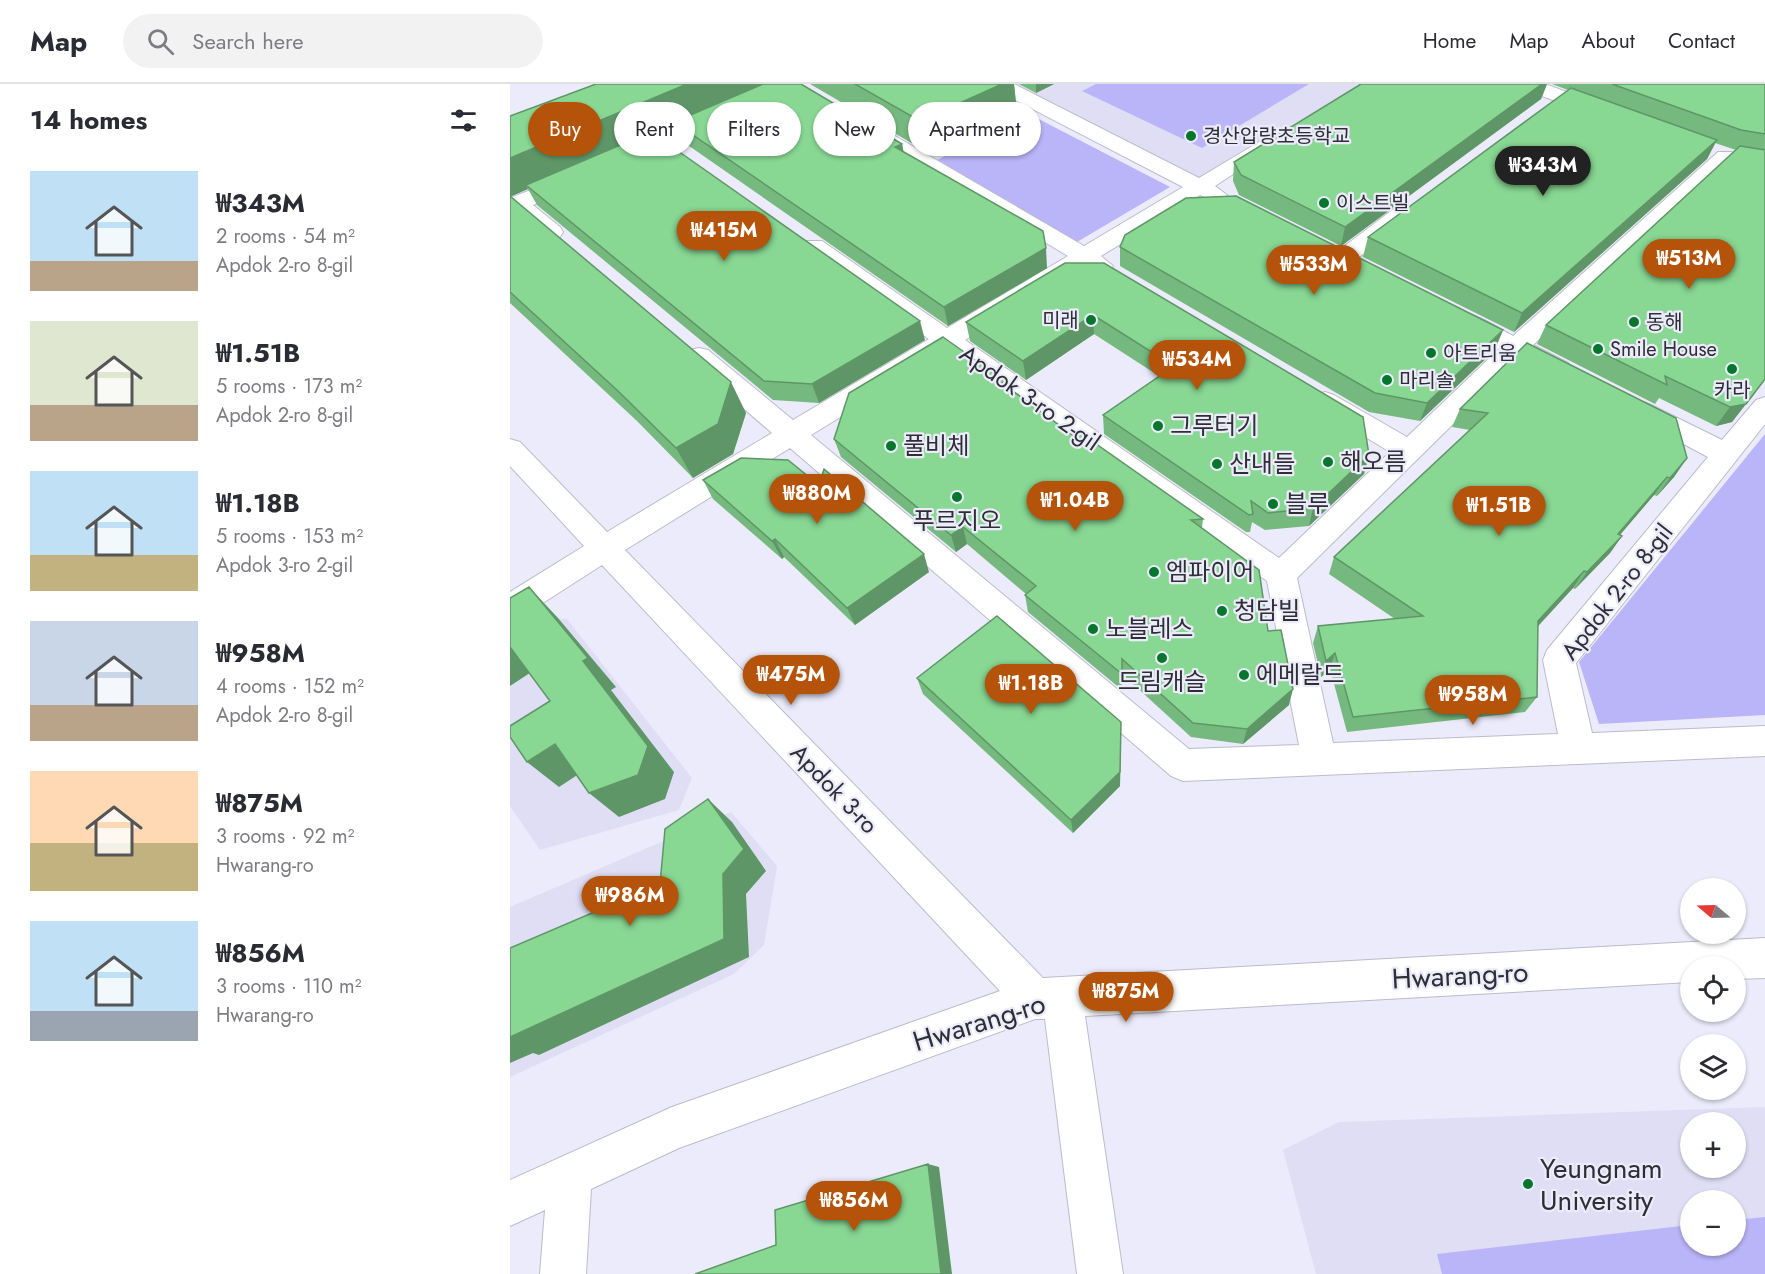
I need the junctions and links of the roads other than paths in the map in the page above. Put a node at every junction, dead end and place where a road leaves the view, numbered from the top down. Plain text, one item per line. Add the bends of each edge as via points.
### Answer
1 (792, 84) edge
2 (999, 84) edge
3 (1527, 84) edge
4 (812, 96) edge
5 (1561, 96) junction
6 (1542, 110) edge
7 (1616, 116) edge
8 (695, 127) edge
9 (1287, 133) edge
10 (896, 145) edge
11 (1703, 148) edge
12 (628, 156) edge
13 (1201, 188) junction
14 (1418, 202) edge
15 (1231, 203) edge
16 (796, 234) edge
17 (572, 249) edge
18 (1086, 257) junction
19 (1342, 259) edge
20 (1126, 281) edge
21 (1445, 311) edge
22 (949, 340) junction
23 (682, 342) edge
24 (1516, 347) junction
25 (1579, 379) edge
26 (1308, 390) edge
27 (1621, 400) edge
28 (1765, 406) edge
29 (792, 435) junction
30 (510, 449) edge
31 (1409, 451) junction
32 (1726, 454) junction
33 (604, 548) junction
34 (1281, 575) junction
35 (510, 608) edge
36 (1765, 741) edge
37 (1578, 748) junction
38 (1320, 760) junction
39 (1765, 958) edge
40 (1048, 998) junction
41 (570, 1176) junction
42 (510, 1203) edge
43 (1101, 1270) edge
44 (563, 1274) edge

1 - 4 street
1 - 8 street
2 - 13 street
3 - 5 street
5 - 6 street
5 - 7 street
9 - 13 street, Apdok 3-ro 2-gil
10 - 18 street
11 - 24 street via 1735,158
12 - 17 street via 518,203
13 - 15 street
13 - 18 street, Apdok 3-ro 2-gil
14 - 19 street
16 - 22 street, Apdok 3-ro 2-gil
18 - 20 street
18 - 22 street, Apdok 3-ro 2-gil
21 - 24 street
22 - 29 street, Apdok 3-ro 2-gil
22 - 34 street, Apdok 3-ro 2-gil
23 - 29 street
24 - 25 street
24 - 31 street
26 - 31 street
27 - 32 street
28 - 32 street, Apdok 2-ro 8-gil
29 - 33 street, Apdok 3-ro 2-gil
29 - 38 street via 1183,765
30 - 33 street, Apdok 3-ro
31 - 34 street
32 - 37 street, Apdok 2-ro 8-gil via 1559,660
33 - 35 street, Apdok 3-ro 2-gil
33 - 40 street, Apdok 3-ro
34 - 38 street
36 - 37 street
37 - 38 street
39 - 40 street, Hwarang-ro
40 - 41 street, Hwarang-ro via 672,1129
40 - 43 street
41 - 42 street, Hwarang-ro
41 - 44 street

